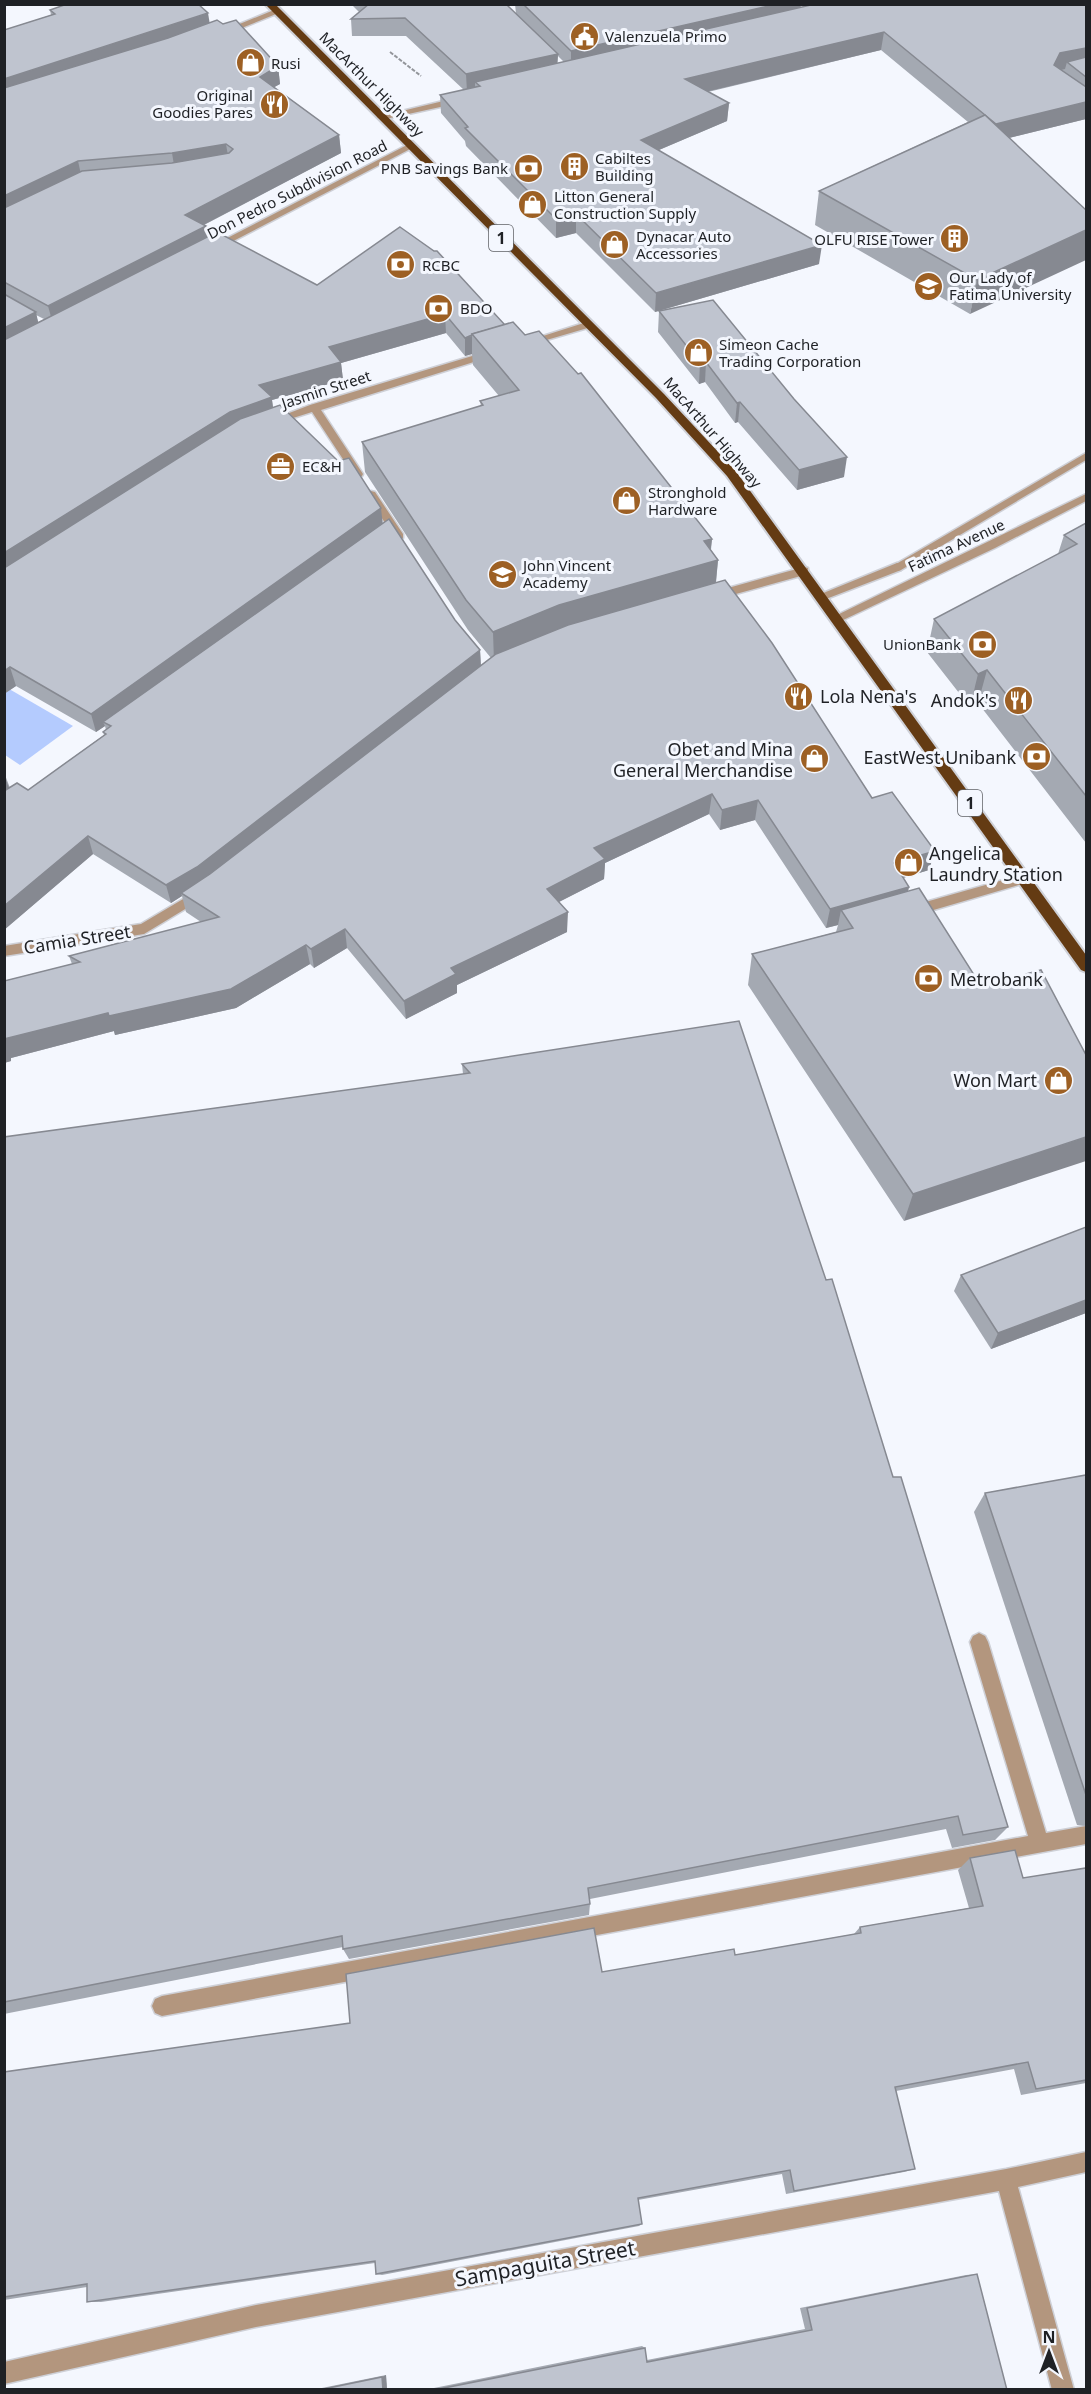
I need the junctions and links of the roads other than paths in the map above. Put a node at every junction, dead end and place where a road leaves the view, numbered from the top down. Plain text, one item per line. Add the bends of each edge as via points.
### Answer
1 (273, 8) edge
2 (211, 36) edge
3 (469, 98) edge
4 (381, 117) junction
5 (411, 147) junction
6 (198, 256) edge
7 (586, 325) junction
8 (518, 345) edge
9 (507, 349) edge
10 (314, 407) junction
11 (260, 426) edge
12 (1086, 456) edge
13 (1086, 497) edge
14 (405, 546) edge
15 (804, 571) junction
16 (822, 596) junction
17 (702, 600) edge
18 (837, 618) junction
19 (1024, 879) junction
20 (208, 889) edge
21 (902, 914) edge
22 (4, 951) edge
23 (1086, 966) edge
24 (979, 1642) dead end
25 (1086, 1835) edge
26 (1040, 1844) junction
27 (162, 2006) edge
28 (1086, 2162) edge
29 (1006, 2180) junction
30 (4, 2373) edge
31 (1063, 2390) edge

1 - 2 street
1 - 4 highway, MacArthur Highway / 1
3 - 4 street
4 - 5 highway, MacArthur Highway / 1
5 - 6 street, Don Pedro Subdivision Road
5 - 7 highway, MacArthur Highway / 1
7 - 8 street
7 - 15 highway, MacArthur Highway / 1 via 660,396 731,473
9 - 10 street, Jasmin Street
10 - 11 street, Jasmin Street
10 - 14 street via 388,530
12 - 16 street via 897,567
13 - 18 street, Fatima Avenue
15 - 16 highway, MacArthur Highway / 1
15 - 17 street
16 - 18 highway, MacArthur Highway / 1
18 - 19 highway, MacArthur Highway / 1
19 - 21 street
19 - 23 highway, MacArthur Highway / 1
20 - 22 street, Camia Street via 144,928
24 - 26 street
25 - 26 street
26 - 27 street
28 - 29 street, Sampaguita Street
29 - 30 street, Sampaguita Street via 256,2316
29 - 31 street

